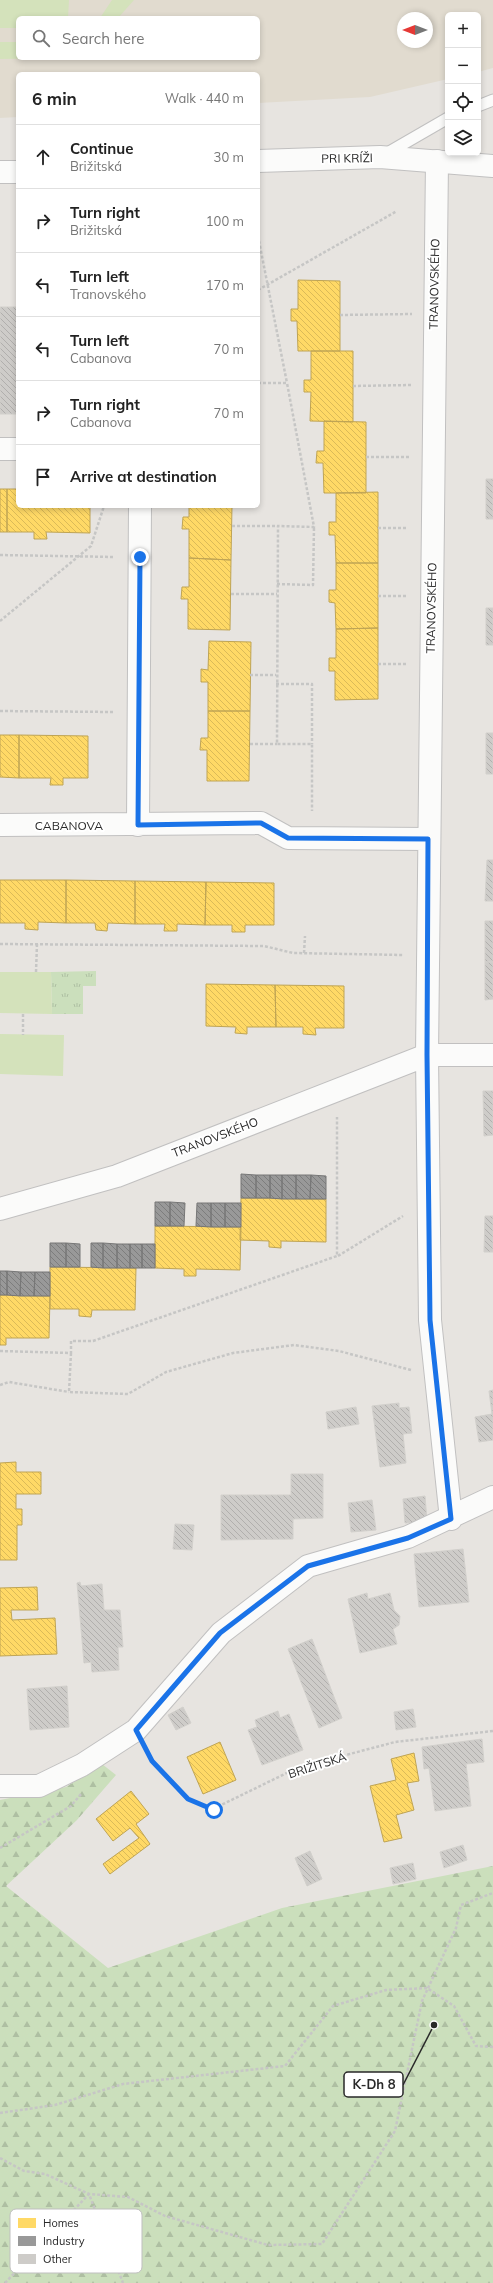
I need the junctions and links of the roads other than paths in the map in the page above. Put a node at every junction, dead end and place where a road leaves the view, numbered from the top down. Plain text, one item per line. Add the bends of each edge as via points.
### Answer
1 (493, 100) edge
2 (481, 105) edge
3 (445, 120) edge
4 (380, 157) junction
5 (260, 161) edge
6 (436, 161) junction
7 (493, 166) edge
8 (0, 172) edge
9 (16, 172) edge
10 (0, 449) edge
11 (16, 449) edge
12 (140, 508) edge
13 (0, 825) edge
14 (138, 825) junction
15 (428, 839) junction
16 (427, 1055) junction
17 (493, 1055) edge
18 (0, 1209) edge
19 (493, 1497) edge
20 (451, 1519) junction
21 (0, 1786) edge

1 - 2 lane
3 - 4 lane
4 - 5 street, PRI KRÍŽI
4 - 6 street, PRI KRÍŽI
6 - 7 street, PRI KRÍŽI
6 - 15 street, TRANOVSKÉHO
8 - 9 street
10 - 11 street
12 - 14 street
13 - 14 street, CABANOVA
14 - 15 street, CABANOVA via 261,823 288,838
15 - 16 street, TRANOVSKÉHO
16 - 17 street
16 - 18 street, TRANOVSKÉHO via 117,1176
16 - 20 street, TRANOVSKÉHO via 430,1320
19 - 20 street
20 - 21 street via 408,1538 308,1566 220,1633 136,1730 82,1765 39,1786

